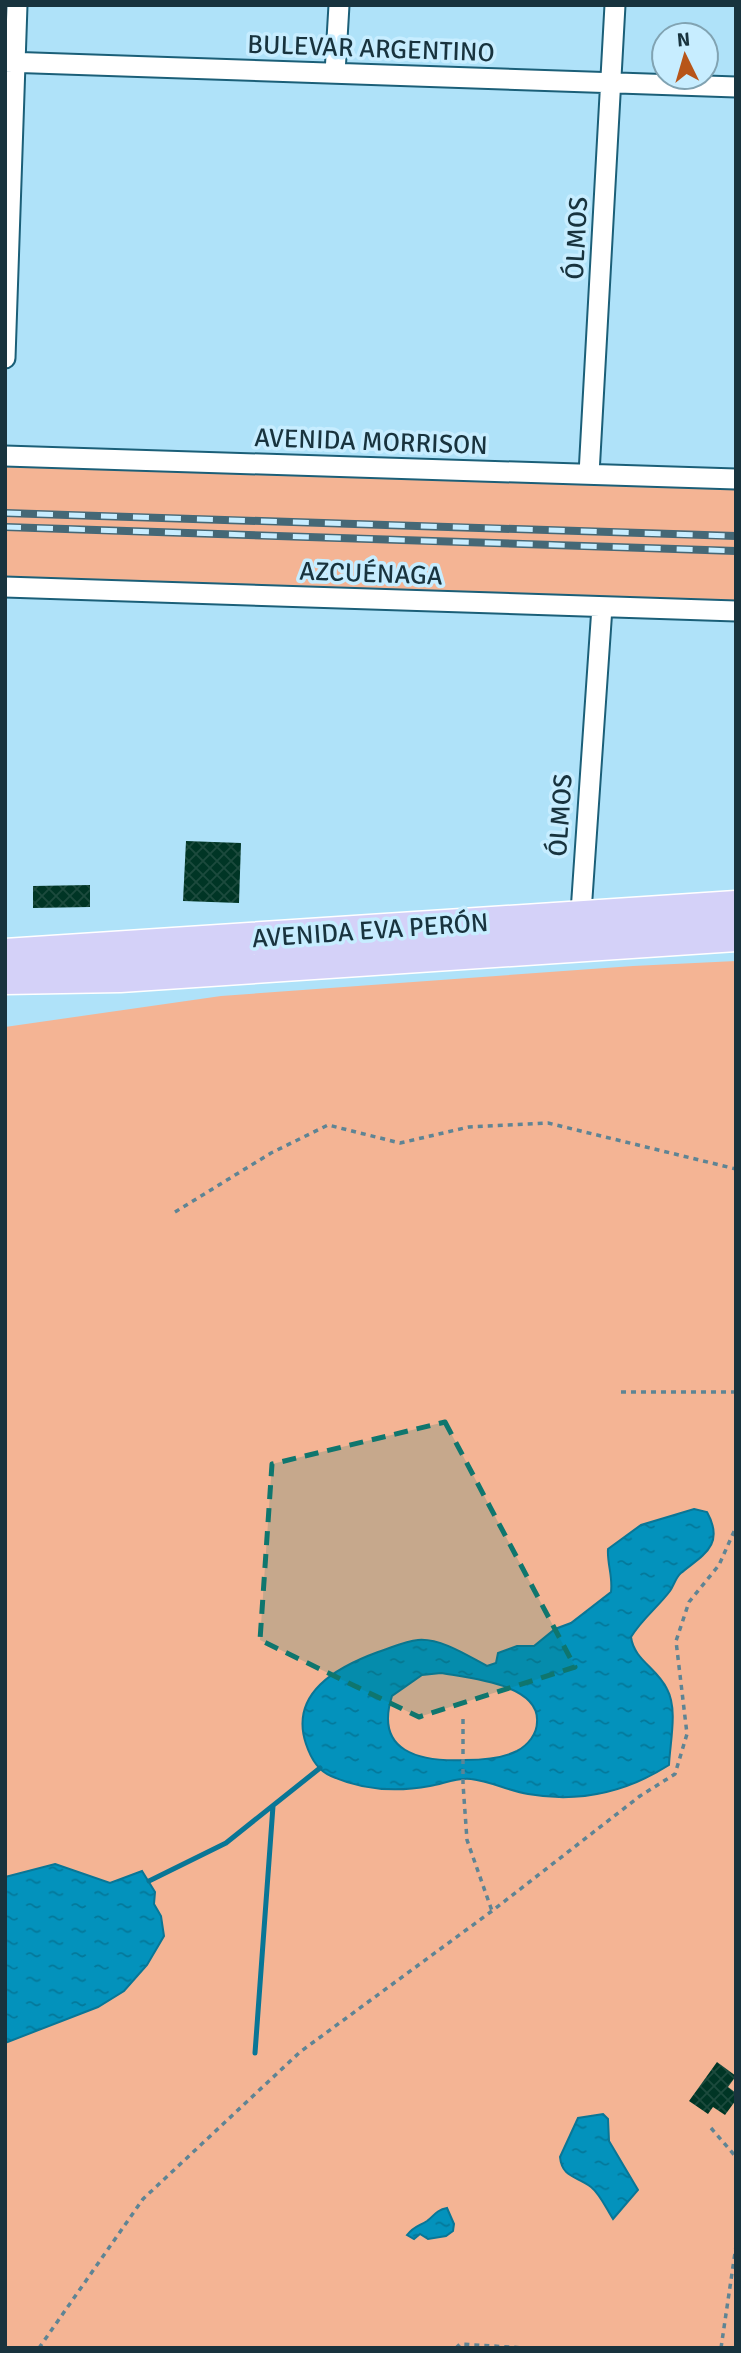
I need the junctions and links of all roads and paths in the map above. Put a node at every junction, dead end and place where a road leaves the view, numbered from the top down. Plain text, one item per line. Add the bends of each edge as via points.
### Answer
1 (17, 5) edge
2 (339, 5) edge
3 (615, 5) edge
4 (11, 63) edge
5 (335, 74) junction
6 (611, 83) junction
7 (736, 87) edge
8 (5, 358) edge
9 (5, 456) edge
10 (589, 474) junction
11 (736, 479) edge
12 (5, 587) edge
13 (602, 607) junction
14 (736, 611) edge
15 (736, 906) edge
16 (580, 930) junction
17 (736, 935) edge
18 (5, 955) edge
19 (5, 978) edge
20 (736, 1169) edge
21 (175, 1212) dead end
22 (621, 1392) dead end
23 (736, 1392) edge
24 (736, 1527) edge
25 (463, 1719) dead end
26 (492, 1911) junction
27 (712, 2128) dead end
28 (736, 2157) edge
29 (736, 2246) edge
30 (39, 2348) edge
31 (456, 2348) edge
32 (525, 2348) edge
33 (720, 2348) edge

1 - 4 street
2 - 5 street
3 - 6 street, ÓLMOS
4 - 5 street, BULEVAR ARGENTINO
4 - 8 street
5 - 6 street, BULEVAR ARGENTINO
6 - 7 street, BULEVAR ARGENTINO
6 - 10 street, ÓLMOS
9 - 10 street, AVENIDA MORRISON
10 - 11 street, AVENIDA MORRISON
12 - 13 street, AZCUÉNAGA
13 - 14 street, AZCUÉNAGA
13 - 16 street, ÓLMOS
15 - 16 main road, AVENIDA EVA PERÓN
16 - 17 main road, AVENIDA EVA PERÓN
16 - 18 main road, AVENIDA EVA PERÓN
16 - 19 main road, AVENIDA EVA PERÓN via 120,976
20 - 21 path via 548,1123 469,1127 400,1143 328,1125 271,1153
22 - 23 path
24 - 26 path via 719,1564 689,1602 676,1641 687,1734 675,1774
25 - 26 path via 467,1840
26 - 30 path via 300,2052 143,2199
27 - 28 path
29 - 33 path
31 - 32 path via 460,2344

